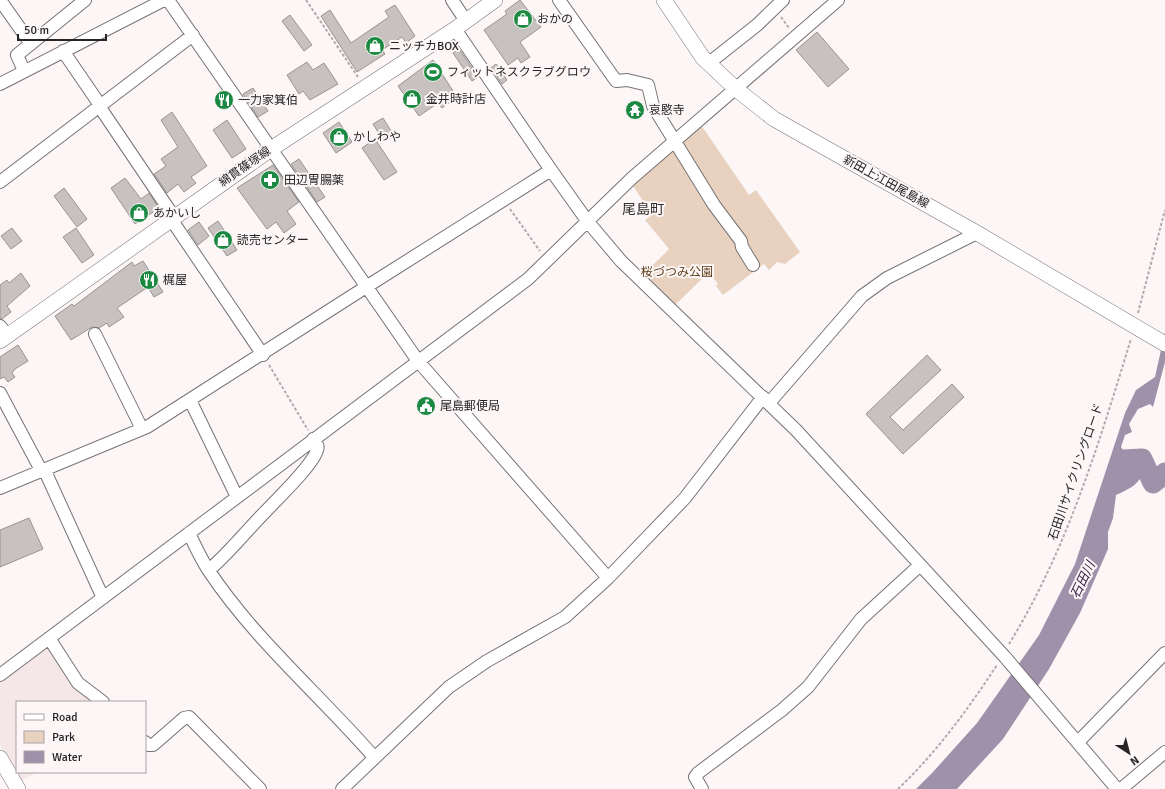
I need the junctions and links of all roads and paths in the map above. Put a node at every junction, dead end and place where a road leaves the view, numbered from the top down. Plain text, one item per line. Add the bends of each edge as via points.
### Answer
1 (0, 0) edge
2 (85, 0) edge
3 (164, 0) edge
4 (168, 0) edge
5 (306, 0) edge
6 (452, 0) edge
7 (495, 0) edge
8 (559, 0) edge
9 (664, 0) edge
10 (783, 0) edge
11 (838, 0) edge
12 (774, 9) junction
13 (460, 25) junction
14 (193, 35) junction
15 (797, 36) junction
16 (31, 44) junction
17 (63, 51) junction
18 (709, 63) junction
19 (24, 71) junction
20 (0, 84) edge
21 (365, 88) junction
22 (736, 89) junction
23 (99, 106) junction
24 (675, 141) junction
25 (271, 149) junction
26 (551, 170) junction
27 (0, 182) edge
28 (504, 200) junction
29 (1165, 210) edge
30 (173, 218) junction
31 (588, 222) junction
32 (977, 233) junction
33 (547, 262) junction
34 (753, 265) dead end
35 (366, 287) junction
36 (1136, 327) junction
37 (2, 334) edge
38 (95, 334) dead end
39 (1165, 344) edge
40 (263, 354) junction
41 (418, 361) junction
42 (0, 393) edge
43 (190, 400) junction
44 (766, 400) junction
45 (142, 429) junction
46 (313, 439) junction
47 (44, 471) junction
48 (0, 488) edge
49 (237, 497) junction
50 (189, 533) junction
51 (919, 566) junction
52 (209, 570) junction
53 (608, 578) junction
54 (103, 598) junction
55 (49, 638) junction
56 (1165, 653) edge
57 (1003, 655) junction
58 (0, 675) edge
59 (102, 701) edge
60 (1078, 742) junction
61 (146, 743) edge
62 (1165, 752) edge
63 (374, 757) junction
64 (0, 758) edge
65 (18, 789) edge
66 (260, 789) edge
67 (342, 789) edge
68 (702, 789) edge
69 (898, 789) edge
70 (1117, 789) edge
71 (1121, 789) edge

1 - 16 street
2 - 16 street
3 - 17 street
4 - 14 street
5 - 21 path
6 - 13 street
7 - 13 main road, 綿貫篠塚線
8 - 24 street via 616,81 627,80 648,85 653,106
9 - 18 main road, 新田上江田尾島線
10 - 12 street
11 - 15 street
12 - 15 path
12 - 18 street
13 - 21 main road, 綿貫篠塚線
13 - 26 street
14 - 23 street
14 - 25 street
15 - 22 street
16 - 19 street via 17,55
17 - 19 street
17 - 23 street
18 - 22 main road, 新田上江田尾島線
19 - 20 street
21 - 25 main road, 綿貫篠塚線
22 - 24 street
22 - 32 main road, 新田上江田尾島線 via 774,119
23 - 27 street
23 - 30 street
24 - 31 street via 632,178
24 - 34 street via 714,205 741,241
25 - 30 main road, 綿貫篠塚線
25 - 35 street
26 - 28 street
26 - 31 street
28 - 33 path
28 - 35 street
29 - 36 path, 石田川サイクリングロード
30 - 37 main road, 綿貫篠塚線
30 - 40 street
31 - 33 street
31 - 44 street via 621,261
32 - 36 main road, 新田上江田尾島線
32 - 44 street via 887,278 862,296
33 - 41 street via 509,294
35 - 40 street
35 - 41 street
36 - 39 main road, 新田上江田尾島線
36 - 57 path, 石田川サイクリングロード via 1078,502 1048,574
38 - 45 street
40 - 43 street
40 - 46 path
41 - 46 street
41 - 53 street
42 - 47 street
43 - 45 street
43 - 49 street
44 - 51 street
44 - 53 street via 684,498
45 - 47 street
46 - 49 street
46 - 52 street via 318,446 317,451 305,468 241,540
47 - 48 street
47 - 54 street
49 - 50 street
50 - 52 street
50 - 54 street
51 - 57 street
51 - 68 street via 866,613 808,687 782,710 698,773 697,782
52 - 63 street via 273,651
53 - 63 street via 565,617 487,661 448,687
54 - 55 street
55 - 58 street
55 - 59 street via 78,683
56 - 60 street
57 - 60 street
57 - 69 path, 石田川サイクリングロード via 972,702 935,749
60 - 70 street
61 - 66 street via 153,745 184,718 189,718
62 - 71 street
63 - 67 street
64 - 65 main road

